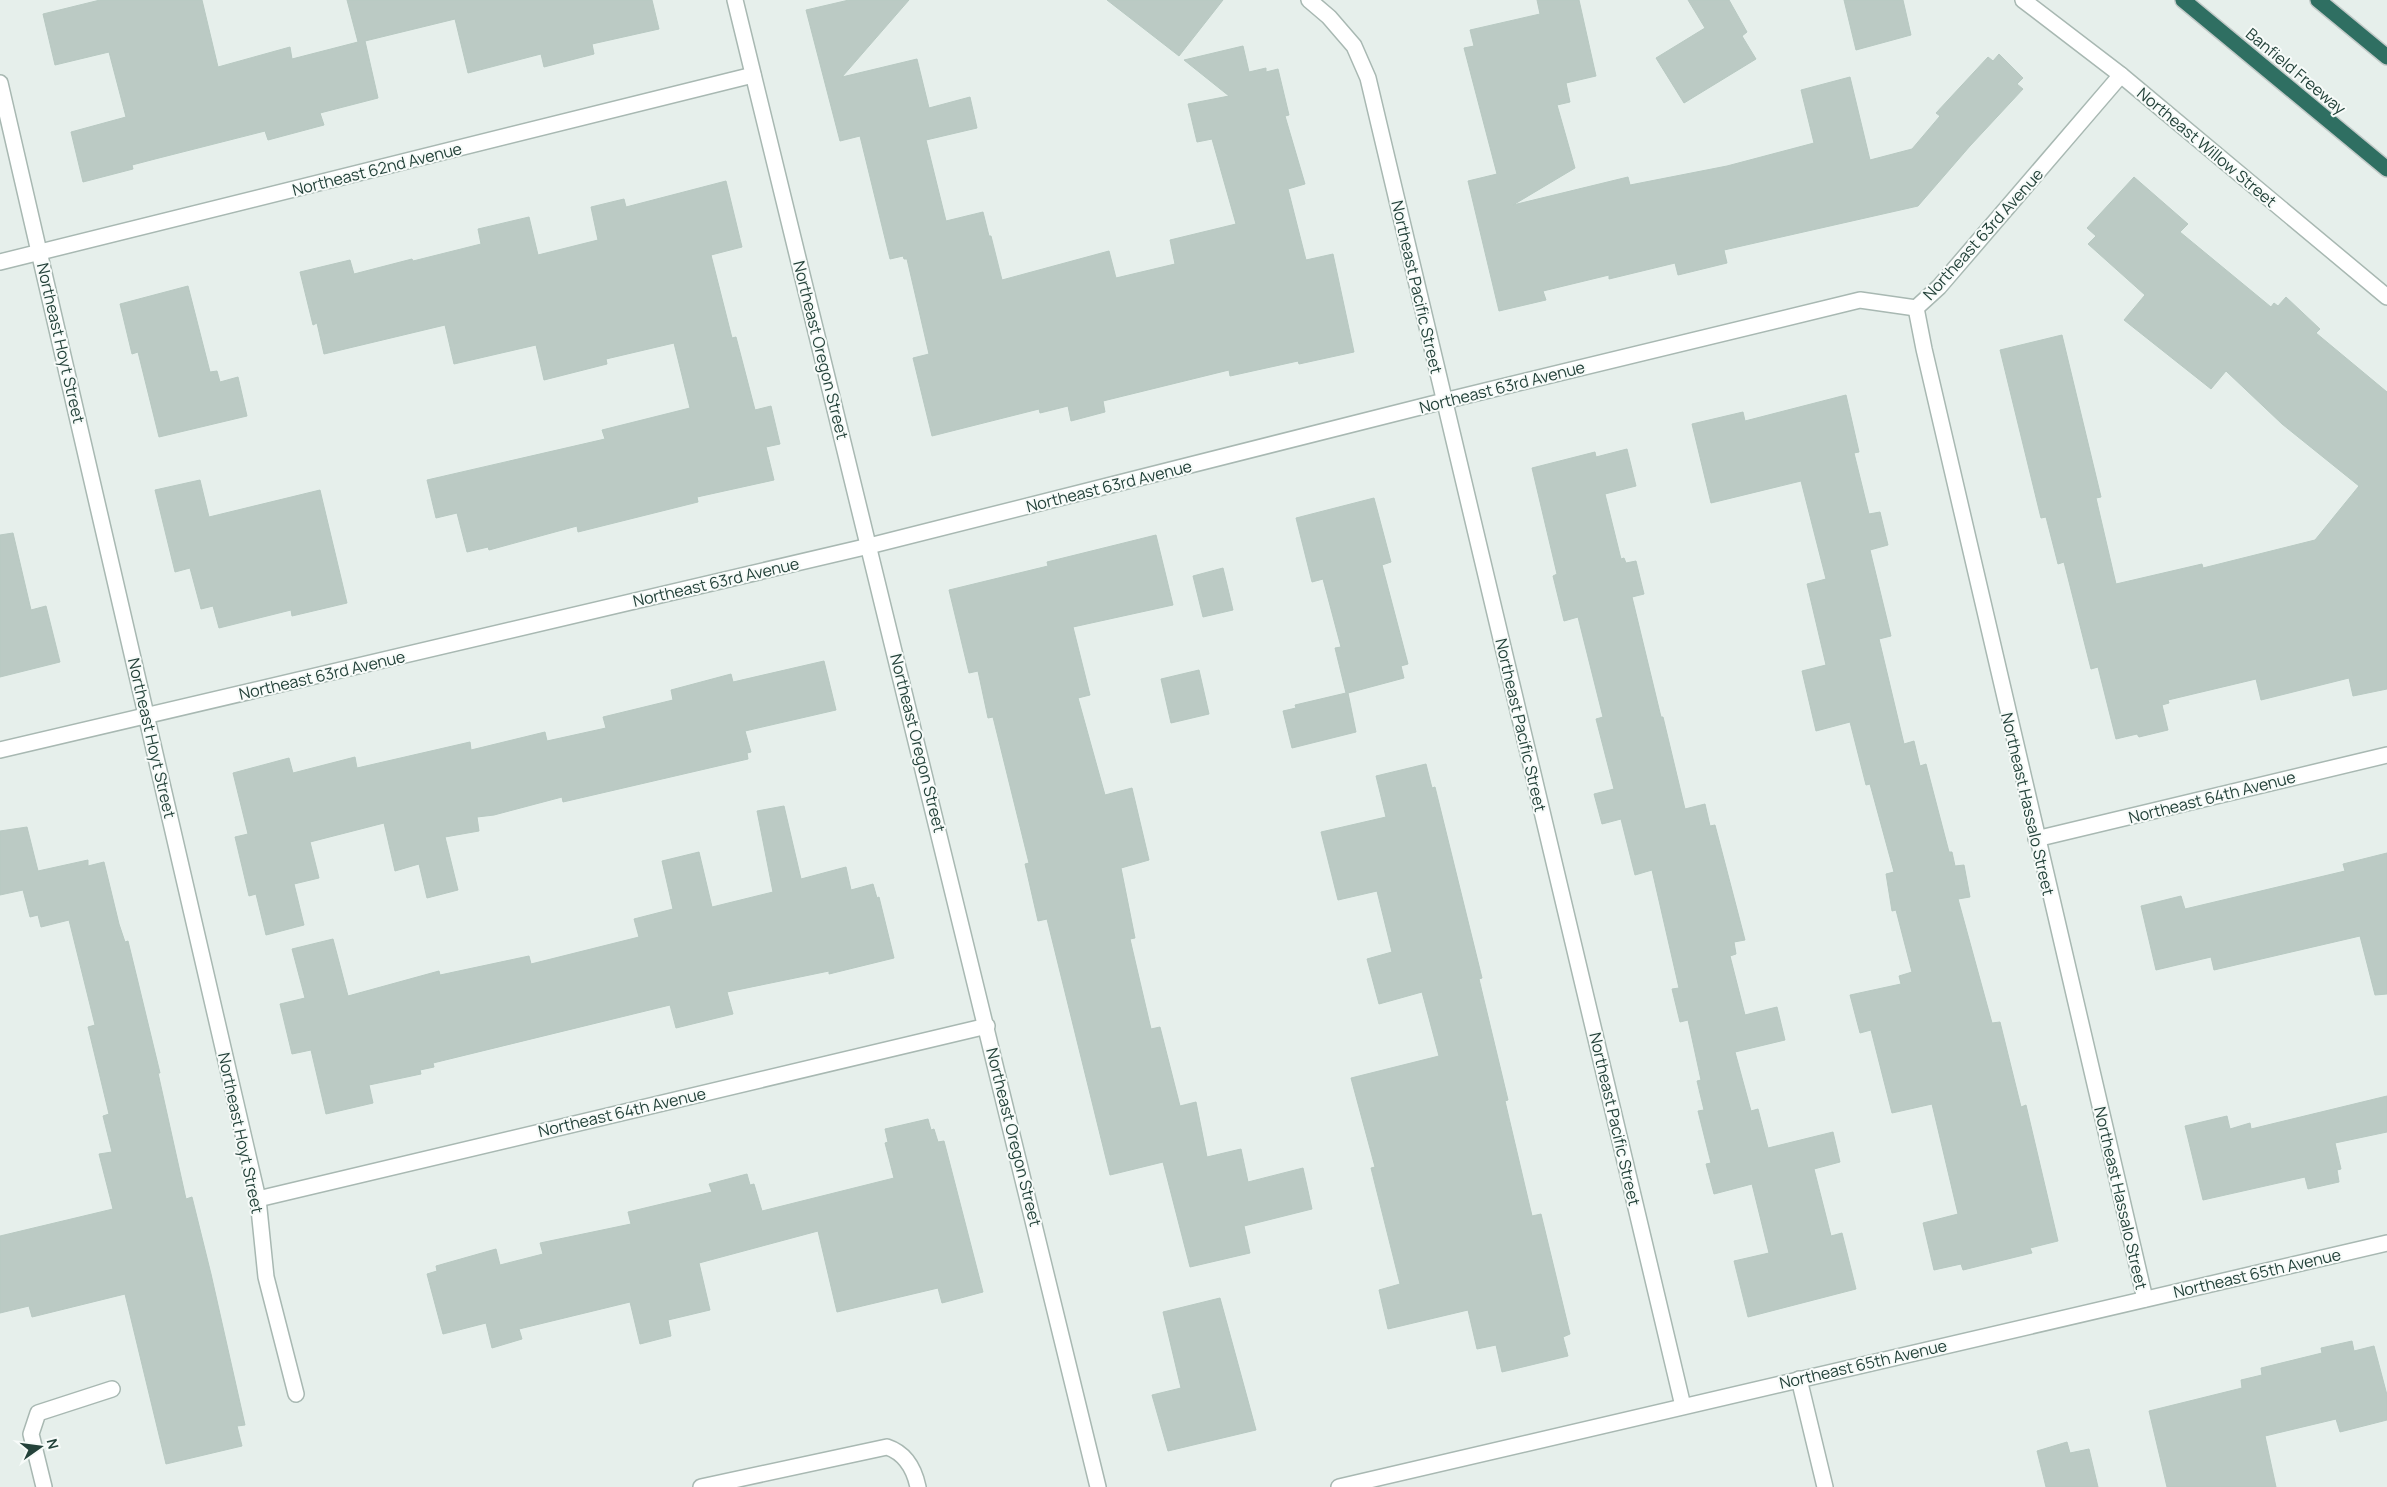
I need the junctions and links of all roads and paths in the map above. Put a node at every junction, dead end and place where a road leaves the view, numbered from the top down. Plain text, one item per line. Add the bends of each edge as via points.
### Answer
1 (735, 0) edge
2 (1309, 0) edge
3 (2023, 0) edge
4 (2183, 0) edge
5 (2318, 0) edge
6 (2387, 58) edge
7 (2121, 75) junction
8 (753, 76) junction
9 (0, 83) edge
10 (2387, 169) edge
11 (40, 252) junction
12 (0, 262) edge
13 (2387, 297) edge
14 (1916, 308) junction
15 (1444, 401) junction
16 (869, 546) junction
17 (147, 716) junction
18 (0, 750) edge
19 (2387, 755) edge
20 (2036, 839) junction
21 (987, 1026) junction
22 (258, 1199) junction
23 (2387, 1243) edge
24 (2145, 1299) junction
25 (1799, 1379) junction
26 (112, 1389) dead end
27 (296, 1394) dead end
28 (1683, 1406) junction
29 (44, 1487) edge
30 (701, 1487) edge
31 (918, 1487) edge
32 (1098, 1487) edge
33 (1339, 1487) edge
34 (1825, 1487) edge

1 - 8 street, Northeast Oregon Street
2 - 15 street, Northeast Pacific Street via 1354,46 1368,78
3 - 7 street, Northeast Willow Street
4 - 10 highway, Banfield Freeway
5 - 6 highway
7 - 13 street, Northeast Willow Street
7 - 14 street, Northeast 63rd Avenue via 1939,287
8 - 11 street, Northeast 62nd Avenue
8 - 16 street, Northeast Oregon Street
9 - 11 street, Northeast Hoyt Street
11 - 12 street, Northeast 62nd Avenue
11 - 17 street, Northeast Hoyt Street
14 - 15 street, Northeast 63rd Avenue via 1860,300
14 - 20 street, Northeast Hassalo Street
15 - 16 street, Northeast 63rd Avenue
15 - 28 street, Northeast Pacific Street
16 - 17 street, Northeast 63rd Avenue
16 - 21 street, Northeast Oregon Street
17 - 18 street, Northeast 63rd Avenue
17 - 22 street, Northeast Hoyt Street
19 - 20 street, Northeast 64th Avenue
20 - 24 street, Northeast Hassalo Street
21 - 22 street, Northeast 64th Avenue
21 - 32 street, Northeast Oregon Street
22 - 27 street, Northeast Hoyt Street via 266,1277
23 - 24 street, Northeast 65th Avenue
24 - 25 street, Northeast 65th Avenue
25 - 28 street, Northeast 65th Avenue
25 - 34 street
26 - 29 street via 38,1413 31,1434
28 - 33 street, Northeast 65th Avenue
30 - 31 street via 887,1447 901,1452 916,1476

